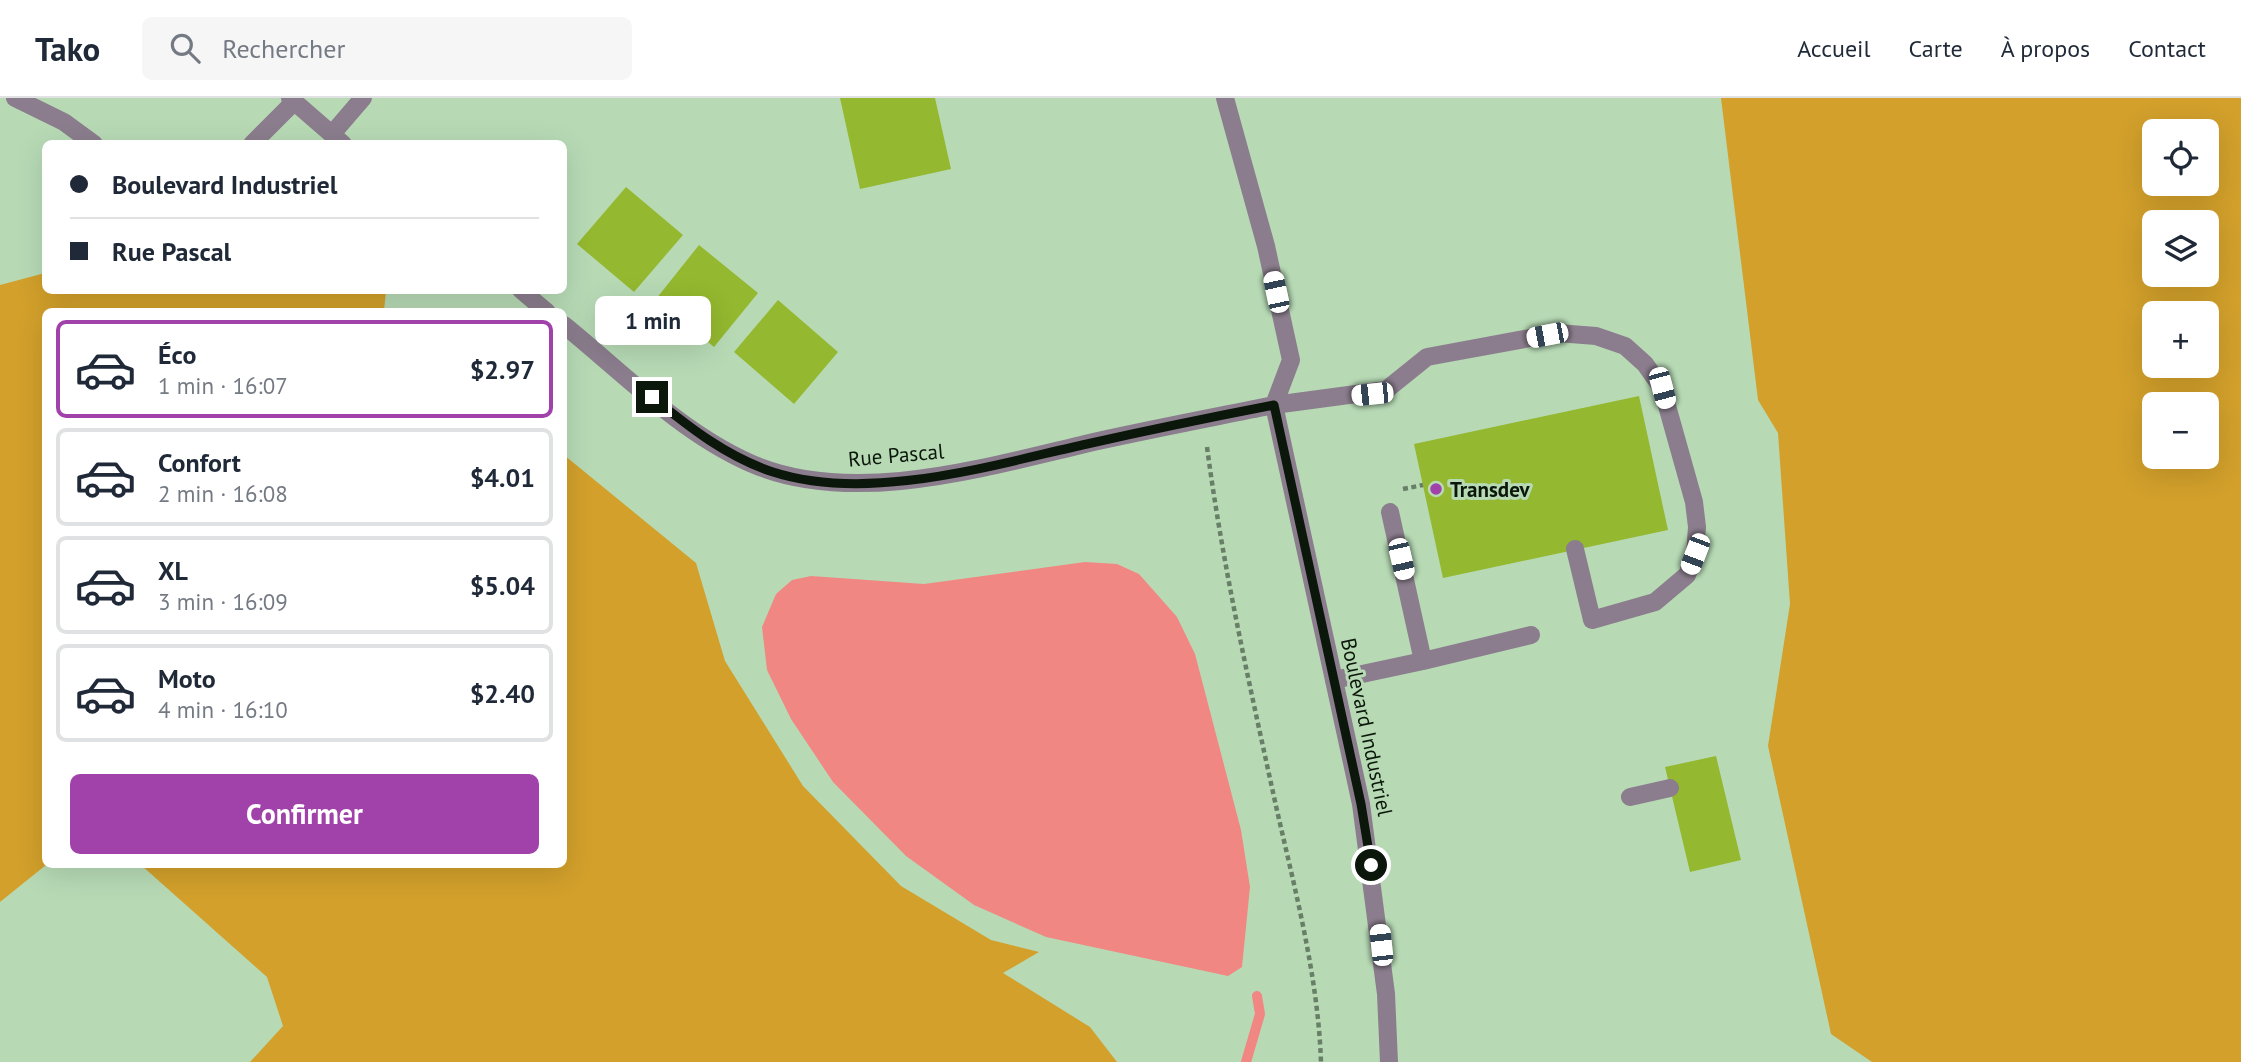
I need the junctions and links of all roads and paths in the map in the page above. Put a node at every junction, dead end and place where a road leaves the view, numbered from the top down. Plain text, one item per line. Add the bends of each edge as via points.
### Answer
1 (15, 98) edge
2 (363, 98) edge
3 (1225, 98) edge
4 (292, 100) edge
5 (337, 139) edge
6 (89, 140) edge
7 (256, 140) edge
8 (526, 294) edge
9 (542, 308) edge
10 (567, 327) edge
11 (1274, 405) junction
12 (1210, 469) dead end
13 (1390, 512) dead end
14 (1575, 549) dead end
15 (1531, 635) dead end
16 (1423, 661) junction
17 (1334, 680) junction
18 (1670, 788) dead end
19 (1630, 797) dead end
20 (1321, 1062) edge
21 (1389, 1062) edge

1 - 6 street
2 - 5 street
3 - 11 street via 1266,246 1291,360
4 - 5 street
4 - 7 street
8 - 9 street
10 - 11 street, Rue Pascal via 724,450 774,473 816,481 867,482 963,472
11 - 14 street, Rue Pascal via 1386,390 1427,357 1557,333 1596,336 1625,346 1662,388 1694,502 1695,554 1687,575 1655,602 1592,620
11 - 17 street, Boulevard Industriel
12 - 20 path via 1240,644 1303,934
13 - 16 street
15 - 16 street
16 - 17 street
17 - 21 street, Boulevard Industriel via 1371,865
18 - 19 street

